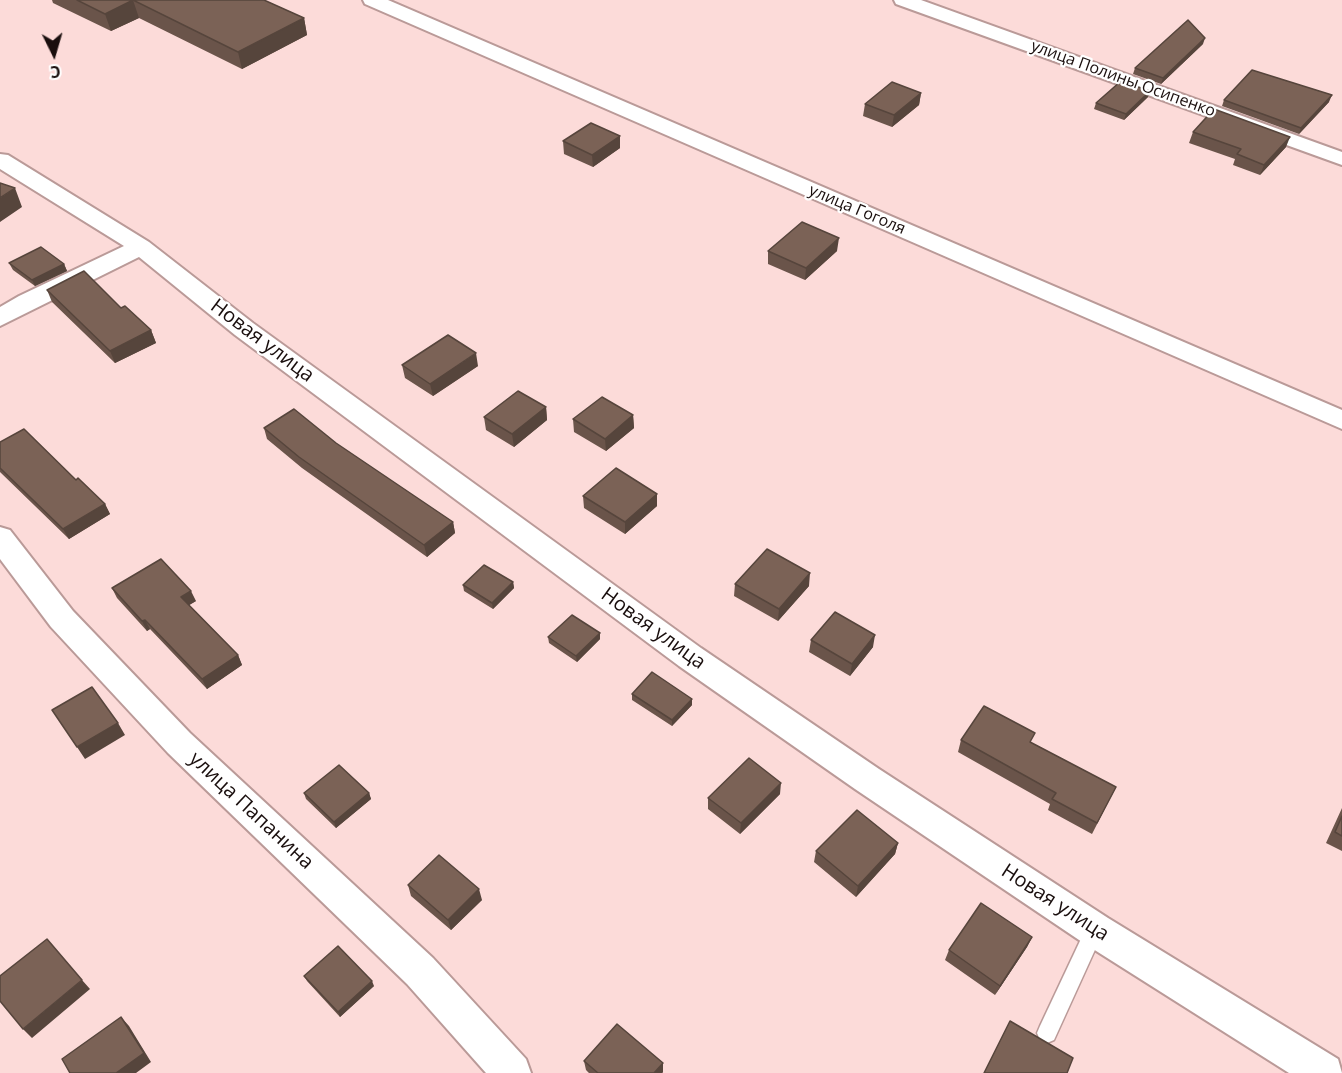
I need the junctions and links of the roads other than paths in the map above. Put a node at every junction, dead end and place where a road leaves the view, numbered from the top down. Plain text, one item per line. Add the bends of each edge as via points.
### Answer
1 (372, 0) edge
2 (903, 0) edge
3 (1342, 159) edge
4 (0, 160) edge
5 (141, 247) junction
6 (0, 318) edge
7 (1342, 420) edge
8 (0, 538) edge
9 (1095, 930) junction
10 (1047, 1033) dead end
11 (512, 1073) edge
12 (1324, 1073) edge

1 - 7 street, улица Гоголя
2 - 3 street, улица Полины Осипенко
4 - 5 street, Новая улица
5 - 6 street
5 - 9 street, Новая улица via 244,329 690,657
8 - 11 street, улица Папанина via 63,619 178,743 420,971
9 - 10 lane
9 - 12 street, Новая улица

